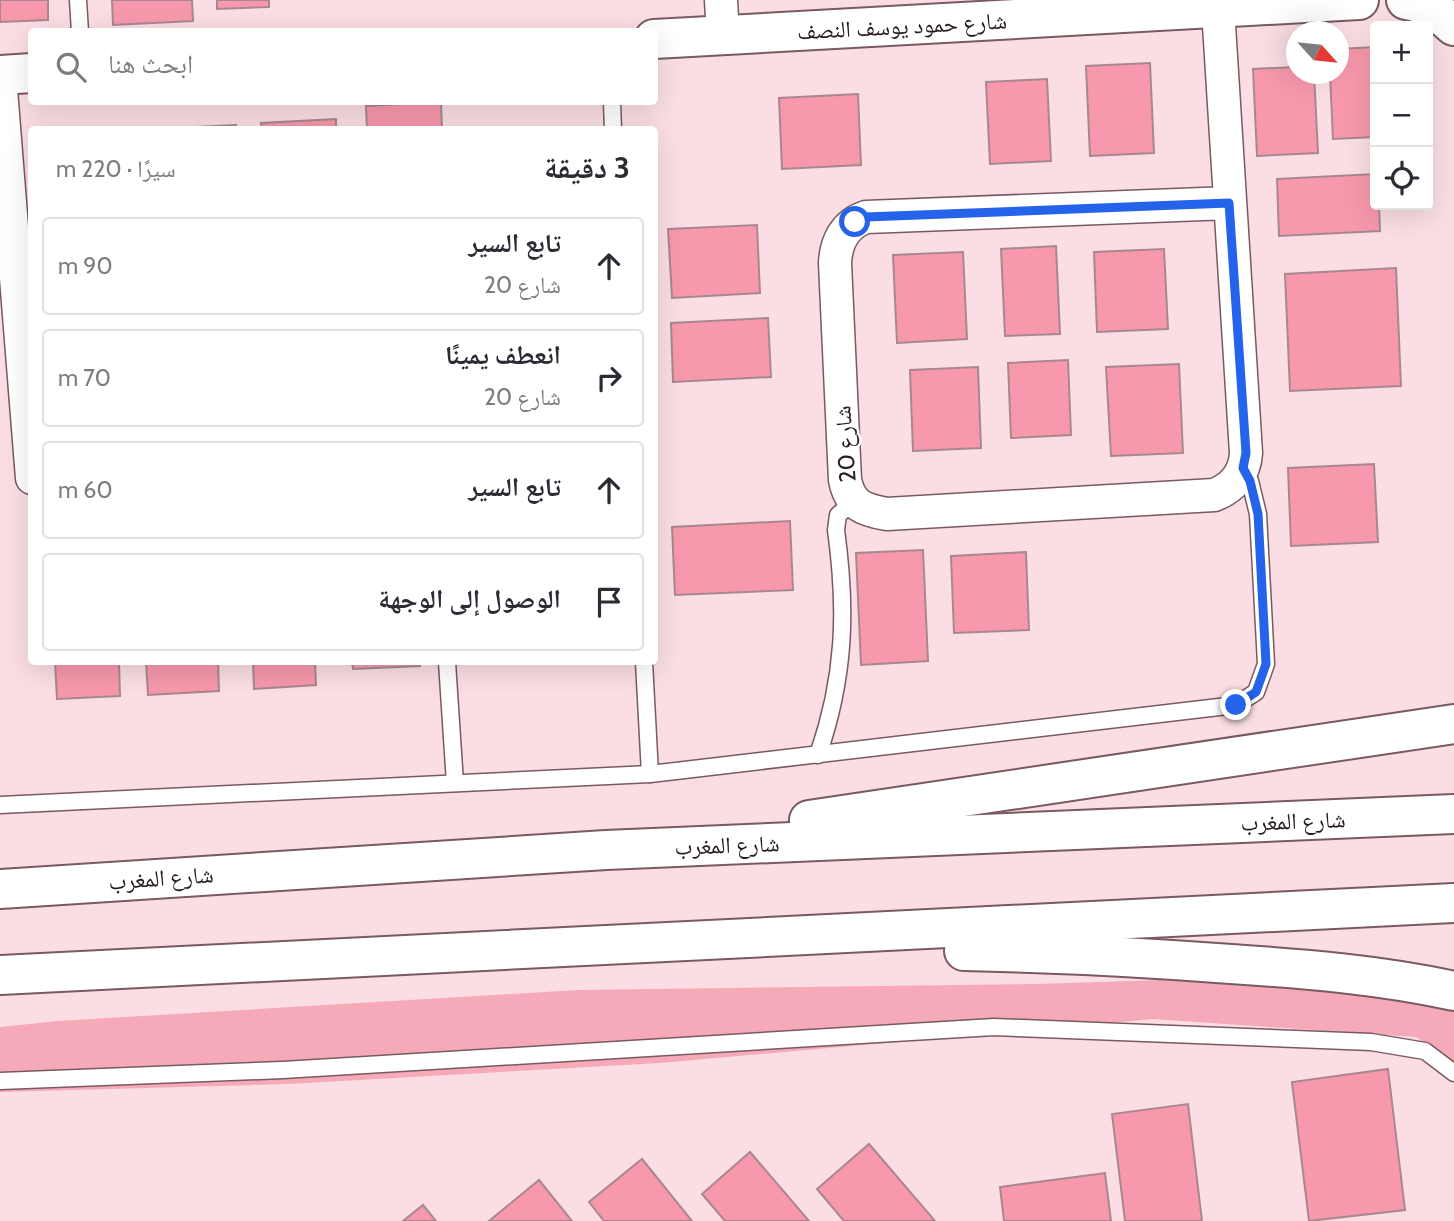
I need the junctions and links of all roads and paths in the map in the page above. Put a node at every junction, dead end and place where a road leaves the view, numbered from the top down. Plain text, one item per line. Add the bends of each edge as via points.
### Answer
1 (78, 0) edge
2 (1359, 0) edge
3 (1406, 0) edge
4 (1217, 9) junction
5 (722, 18) edge
6 (1454, 26) edge
7 (80, 28) edge
8 (658, 38) edge
9 (28, 73) edge
10 (0, 76) edge
11 (611, 105) edge
12 (613, 126) edge
13 (1229, 203) junction
14 (24, 267) edge
15 (28, 372) edge
16 (1243, 468) junction
17 (853, 502) junction
18 (447, 665) edge
19 (644, 665) edge
20 (1454, 724) edge
21 (818, 755) junction
22 (650, 774) junction
23 (455, 783) junction
24 (0, 805) edge
25 (1454, 814) edge
26 (606, 850) junction
27 (0, 889) edge
28 (1454, 903) edge
29 (605, 945) junction
30 (0, 975) edge
31 (1454, 990) edge
32 (1454, 1073) edge
33 (0, 1081) edge

1 - 7 lane
2 - 4 main road, شارع حمود يوسف النصف
3 - 6 main road via 1440,13
4 - 5 main road, شارع حمود يوسف النصف
4 - 13 street
5 - 8 main road, شارع حمود يوسف النصف
9 - 10 main road
10 - 14 street
11 - 12 lane
13 - 16 street via 1246,453
13 - 17 street, شارع 20 via 866,217 855,222 839,242 835,263 845,480
14 - 15 street
16 - 17 street, شارع 20 via 1230,486 1214,495 887,514
16 - 21 lane via 1258,514 1266,664 1256,692 1244,702
17 - 21 lane via 838,515 844,639
18 - 23 lane
19 - 22 lane
20 - 26 main road
21 - 22 lane
22 - 23 lane
23 - 24 lane
25 - 26 main road, شارع المغرب
26 - 27 main road, شارع المغرب
28 - 29 main road
29 - 30 main road
29 - 31 main road via 1059,953 1307,969 1402,979
32 - 33 lane via 1425,1051 1371,1042 994,1027 283,1070

